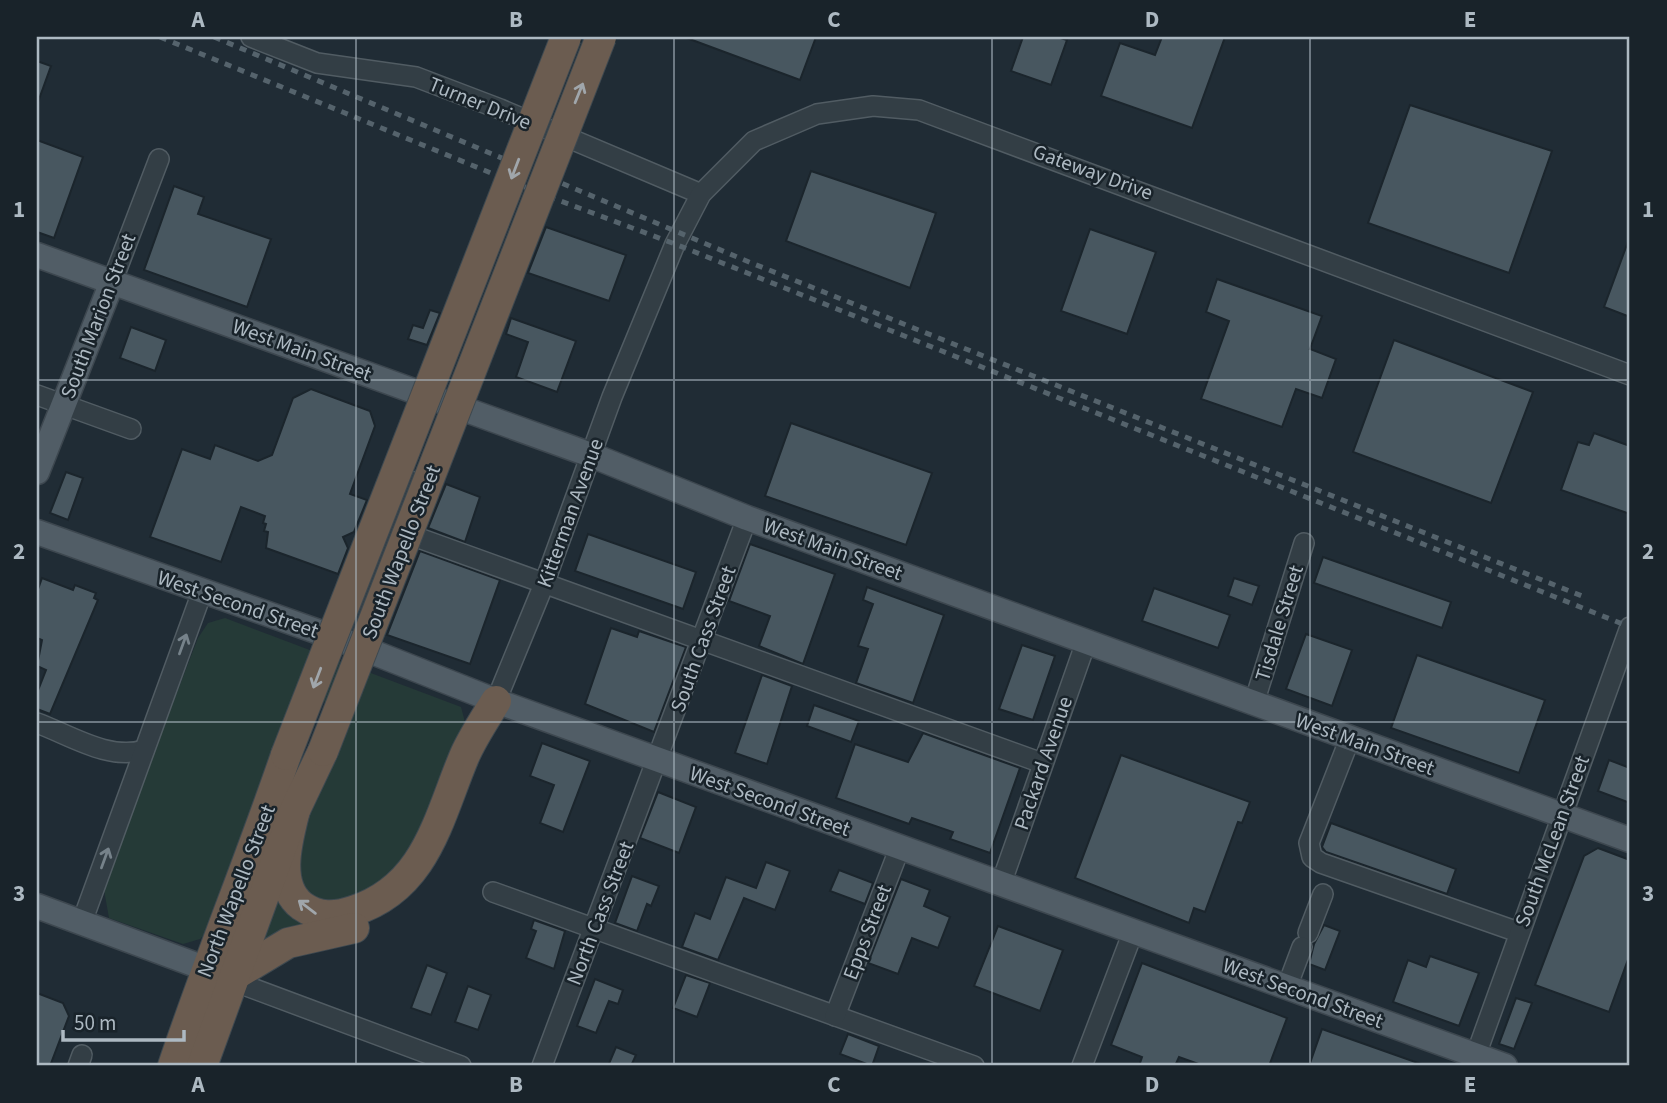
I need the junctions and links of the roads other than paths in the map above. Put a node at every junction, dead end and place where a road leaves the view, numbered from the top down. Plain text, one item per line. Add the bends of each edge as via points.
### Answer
1 (251, 37) edge
2 (566, 37) edge
3 (601, 37) edge
4 (159, 159) dead end
5 (701, 194) junction
6 (513, 207) dead end
7 (37, 255) edge
8 (112, 282) junction
9 (642, 325) joint
10 (1630, 375) edge
11 (37, 395) edge
12 (440, 400) junction
13 (64, 405) junction
14 (131, 429) dead end
15 (591, 455) junction
16 (37, 472) edge
17 (747, 518) junction
18 (391, 528) junction
19 (37, 533) edge
20 (1304, 543) dead end
21 (544, 584) junction
22 (202, 592) junction
23 (1630, 627) edge
24 (703, 640) junction
25 (347, 642) junction
26 (1086, 642) junction
27 (496, 701) junction
28 (1254, 703) junction
29 (37, 723) edge
30 (1350, 738) junction
31 (144, 750) junction
32 (286, 755) joint
33 (658, 760) junction
34 (1042, 763) junction
35 (295, 810) junction
36 (1562, 815) junction
37 (1630, 840) edge
38 (900, 847) junction
39 (1001, 884) junction
40 (493, 892) dead end
41 (1323, 894) dead end
42 (37, 906) edge
43 (82, 922) junction
44 (594, 929) junction
45 (1133, 932) junction
46 (1518, 932) junction
47 (225, 974) junction
48 (1287, 987) junction
49 (835, 1016) junction
50 (1474, 1061) edge
51 (173, 1066) edge
52 (202, 1066) edge
53 (461, 1066) edge
54 (542, 1066) edge
55 (974, 1066) edge
56 (1082, 1066) edge
57 (1505, 1066) edge

1 - 5 street, Turner Drive via 317,63 416,77
2 -> 32 highway, South Wapello Street, bridge
35 -> 3 highway, South Wapello Street, bridge via 323,751
4 - 8 street, South Marion Street
5 - 9 street, Gateway Drive
5 - 10 street, Gateway Drive via 754,141 817,114 873,106 919,110
6 - 12 street, South Wapello Street
7 - 8 main road, West Main Street
8 - 12 main road, West Main Street
8 - 13 main road, South Marion Street
9 - 15 street, Kitterman Avenue
11 - 13 street
12 - 15 main road, West Main Street
12 - 18 street, South Wapello Street
13 - 14 street
13 - 16 main road, South Marion Street
15 - 17 main road, West Main Street
15 - 21 street, Kitterman Avenue
17 - 24 street, South Cass Street
17 - 26 main road, West Main Street
18 - 21 street
18 - 25 street, South Wapello Street
19 - 22 main road, West Second Street
20 - 28 street, Tisdale Street
21 - 24 street
21 - 27 street, Kitterman Avenue
22 - 25 main road, West Second Street
31 -> 22 street
23 - 36 street, South McLean Street
24 - 33 street, South Cass Street
24 - 34 street
25 - 27 main road, West Second Street
26 - 28 main road, West Main Street
26 - 34 street, Packard Avenue
27 - 33 main road, West Second Street
27 -> 35 highway via 465,755 432,842 417,867 392,892 368,906 338,915 317,915 299,904 289,887 284,855
27 - 47 highway via 441,861 416,893 381,917 288,943
28 - 30 main road, West Main Street
29 - 31 street via 115,753
30 - 36 main road, West Main Street
30 - 46 street via 1309,843 1311,857
43 -> 31 street
32 - 47 highway, North Wapello Street
33 - 38 main road, West Second Street
33 - 44 street, North Cass Street
34 - 39 street, Packard Avenue
35 - 47 highway, South Wapello Street
36 - 37 main road, West Main Street
36 - 46 street, South McLean Street
38 - 39 main road, West Second Street
38 - 49 street, Epps Street
39 - 45 main road, West Second Street
40 - 44 street
41 - 48 street
42 - 43 main road
43 - 47 main road
44 - 49 street
44 - 54 street, North Cass Street
45 - 48 main road, West Second Street
45 - 56 street
46 - 50 street, South McLean Street
47 - 51 highway, North Wapello Street
47 - 52 highway, South Wapello Street
47 - 53 street
48 - 50 main road, West Second Street
49 - 55 street
50 - 57 main road, West Second Street

